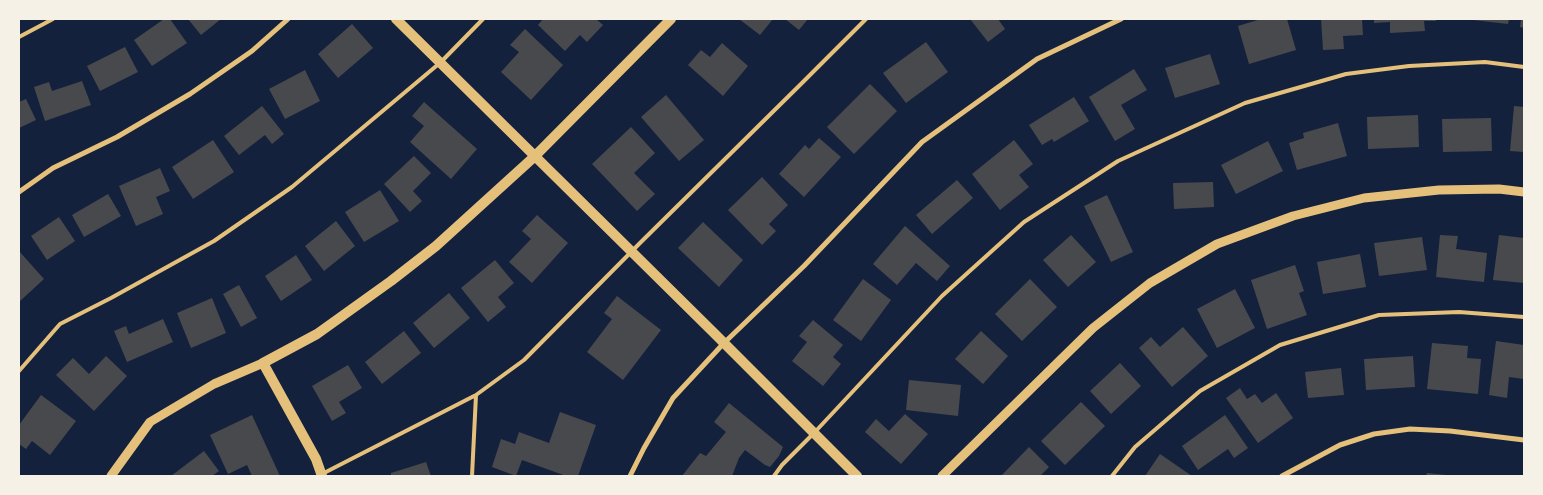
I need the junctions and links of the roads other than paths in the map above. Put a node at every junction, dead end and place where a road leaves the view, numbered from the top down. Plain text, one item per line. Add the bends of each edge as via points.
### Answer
1 (53, 19) edge
2 (288, 19) edge
3 (396, 19) edge
4 (484, 19) edge
5 (671, 19) edge
6 (866, 19) edge
7 (1121, 19) edge
8 (19, 37) edge
9 (441, 62) junction
10 (1524, 66) edge
11 (534, 157) junction
12 (19, 192) edge
13 (1524, 192) edge
14 (632, 251) junction
15 (1524, 317) edge
16 (724, 343) junction
17 (263, 363) junction
18 (19, 371) edge
19 (476, 395) junction
20 (814, 433) junction
21 (1524, 440) edge
22 (111, 476) edge
23 (320, 476) edge
24 (472, 476) edge
25 (630, 476) edge
26 (774, 476) edge
27 (857, 476) edge
28 (942, 476) edge
29 (1112, 476) edge
30 (1282, 476) edge

1 - 8 lane
2 - 12 street via 252,51 190,94 117,137 53,168
3 - 9 main road
4 - 9 lane
5 - 11 main road
6 - 14 lane
7 - 16 street via 1037,59 922,142 804,266
9 - 11 main road
9 - 18 lane via 292,187 214,241 60,324
10 - 20 lane via 1484,62 1409,66 1346,74 1245,103 1118,161 1024,222 942,296
11 - 14 main road
11 - 17 main road via 436,246 392,281 317,334
13 - 28 street via 1440,190 1364,198 1293,216 1217,244 1150,284 1092,328
14 - 16 main road
14 - 19 lane via 524,360
15 - 29 lane via 1459,312 1379,316 1280,345 1200,391 1135,447
16 - 20 main road
16 - 25 street via 672,398
17 - 22 street via 214,384 150,422
17 - 23 main road via 316,459
19 - 23 lane
19 - 24 lane
20 - 26 lane
20 - 27 main road
21 - 30 street via 1450,430 1410,429 1374,434 1340,444

